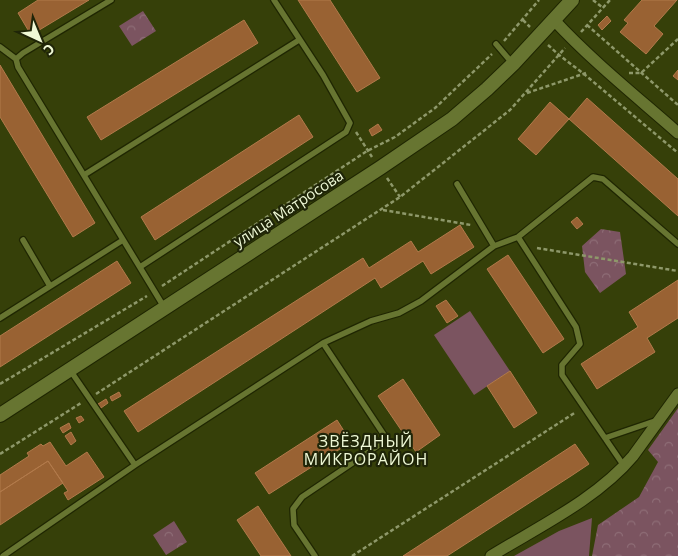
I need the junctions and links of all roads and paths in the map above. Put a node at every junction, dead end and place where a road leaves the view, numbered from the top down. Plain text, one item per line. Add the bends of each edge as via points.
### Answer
1 (111, 0) edge
2 (274, 0) edge
3 (539, 0) edge
4 (572, 0) edge
5 (593, 0) edge
6 (610, 0) edge
7 (603, 8) junction
8 (554, 20) junction
9 (587, 25) junction
10 (678, 39) edge
11 (299, 40) junction
12 (573, 40) junction
13 (498, 46) junction
14 (0, 47) edge
15 (559, 56) junction
16 (16, 59) junction
17 (513, 64) junction
18 (608, 73) junction
19 (641, 73) junction
20 (584, 74) junction
21 (525, 93) junction
22 (678, 105) edge
23 (350, 123) junction
24 (678, 133) edge
25 (368, 151) junction
26 (678, 153) edge
27 (84, 175) junction
28 (457, 184) dead end
29 (381, 210) junction
30 (484, 227) junction
31 (518, 236) junction
32 (23, 240) dead end
33 (123, 240) junction
34 (678, 244) edge
35 (494, 246) junction
36 (525, 246) junction
37 (140, 267) junction
38 (678, 271) edge
39 (50, 286) junction
40 (154, 291) junction
41 (164, 307) junction
42 (0, 318) edge
43 (323, 343) junction
44 (70, 370) junction
45 (0, 384) edge
46 (678, 394) edge
47 (89, 398) junction
48 (584, 407) junction
49 (0, 415) edge
50 (659, 420) junction
51 (605, 438) junction
52 (0, 454) edge
53 (135, 465) junction
54 (624, 466) junction
55 (3, 556) edge
56 (315, 556) edge
57 (352, 556) edge
58 (491, 556) edge

1 - 16 lane
2 - 11 lane
3 - 13 path
4 - 8 main road, улица Матросова
5 - 7 path
6 - 7 path
7 - 9 path
8 - 12 street
8 - 17 main road, улица Матросова
9 - 12 path
9 - 19 path
10 - 19 path
11 - 23 lane
11 - 27 lane
12 - 15 path
12 - 18 street
13 - 17 lane
13 - 25 path via 435,108 395,137
14 - 16 lane
15 - 20 path
15 - 21 path
16 - 27 lane
17 - 41 main road, улица Матросова via 452,119
18 - 19 path
18 - 20 path
18 - 24 street
19 - 22 path
20 - 21 path
20 - 26 path
21 - 29 path via 510,110
23 - 25 path
23 - 37 lane via 346,132
25 - 40 path
27 - 33 lane
28 - 30 lane
29 - 30 path
29 - 47 path
30 - 35 lane
31 - 34 lane via 592,177 603,179
31 - 35 lane
31 - 36 lane
32 - 39 lane
33 - 37 lane
33 - 39 lane
35 - 43 lane via 421,301
36 - 38 path
36 - 48 lane via 579,334 580,344 562,365 562,375
37 - 40 lane
39 - 42 lane
40 - 41 lane
40 - 45 path
41 - 44 main road, улица Матросова
43 - 53 lane
43 - 56 lane via 384,435 380,445 302,497 293,509 294,525
44 - 47 lane
44 - 49 main road, улица Матросова
46 - 50 street
47 - 52 path
47 - 53 lane
48 - 51 lane
48 - 57 path
50 - 51 lane
50 - 54 street
51 - 54 lane
53 - 55 lane
54 - 58 street via 597,490

